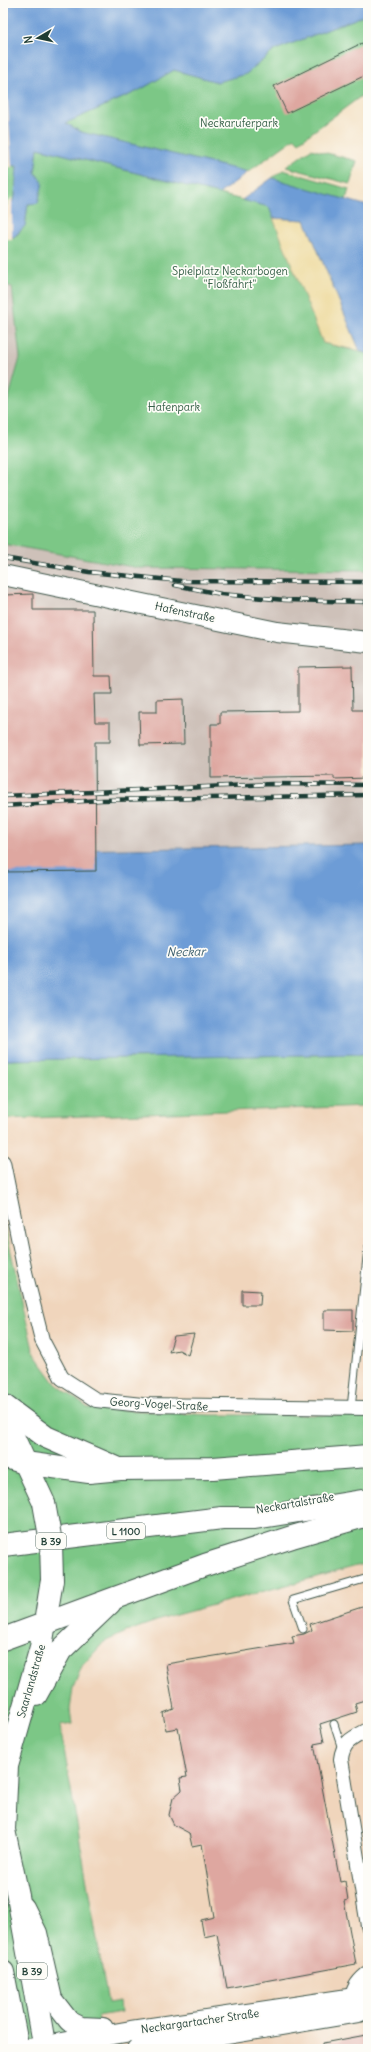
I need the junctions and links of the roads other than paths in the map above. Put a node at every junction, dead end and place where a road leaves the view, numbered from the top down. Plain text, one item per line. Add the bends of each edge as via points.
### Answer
1 (3, 575) edge
2 (368, 642) edge
3 (3, 1162) edge
4 (368, 1248) edge
5 (3, 1406) edge
6 (351, 1408) junction
7 (368, 1408) edge
8 (3, 1415) edge
9 (3, 1456) edge
10 (368, 1456) edge
11 (25, 1464) junction
12 (120, 1469) junction
13 (368, 1491) edge
14 (368, 1500) edge
15 (368, 1515) edge
16 (222, 1518) junction
17 (3, 1545) edge
18 (368, 1578) edge
19 (118, 1596) junction
20 (45, 1624) junction
21 (304, 1629) dead end
22 (3, 1639) edge
23 (334, 1724) dead end
24 (17, 1730) junction
25 (368, 1730) edge
26 (342, 1749) junction
27 (18, 1896) junction
28 (368, 1926) edge
29 (3, 1972) edge
30 (368, 1977) edge
31 (361, 2010) edge
32 (134, 2040) edge
33 (40, 2048) edge
34 (18, 2049) edge

1 - 2 main road, Hafenstraße via 277,632
3 - 6 street, Georg-Vogel-Straße via 25,1272 42,1340 62,1378 96,1400 119,1403
4 - 6 lane
5 - 12 main road via 46,1437
6 - 7 street, Georg-Vogel-Straße
8 - 11 main road, Saarlandstraße / B 39
9 - 11 main road
10 - 12 main road via 213,1468
11 - 12 main road via 89,1472
11 - 20 main road, Saarlandstraße / B 39, bridge via 44,1503 51,1542 52,1580
13 - 16 main road, Neckartalstraße / L 1100 via 261,1508
14 - 16 main road, Neckartalstraße / L 1100 via 255,1518
15 - 19 main road via 292,1537
16 - 17 main road, Neckartalstraße / L 1100
18 - 21 lane via 293,1600
19 - 20 main road
19 - 24 main road via 61,1650
20 - 22 main road
20 - 24 main road, Saarlandstraße / B 39 via 41,1647
23 - 26 lane
24 - 27 main road, Saarlandstraße / B 39 via 7,1766 4,1830
25 - 26 street via 355,1737
26 - 28 street via 342,1770
27 - 32 main road via 36,1933 52,1999 69,2021 81,2027
27 - 33 main road, Saarlandstraße / B 39
29 - 34 main road, B 39
30 - 31 main road, Neckargartacher Straße via 360,1984
31 - 32 main road, Neckargartacher Straße
32 - 33 main road, Neckargartacher Straße

